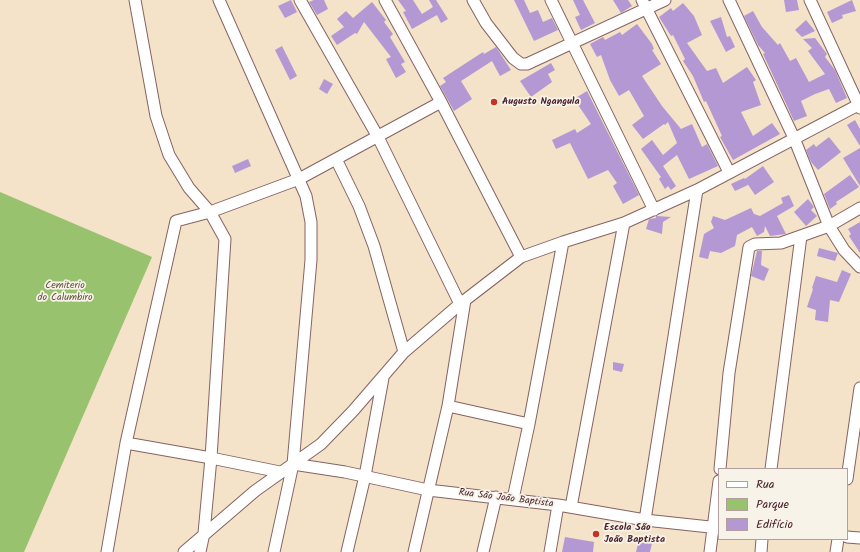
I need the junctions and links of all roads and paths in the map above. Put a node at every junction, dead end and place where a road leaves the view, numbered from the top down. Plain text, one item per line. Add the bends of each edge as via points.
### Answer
1 (219, 0) edge
2 (300, 0) edge
3 (385, 0) edge
4 (473, 0) edge
5 (551, 0) edge
6 (665, 0) edge
7 (729, 0) edge
8 (810, 0) edge
9 (139, 1) edge
10 (644, 4) edge
11 (573, 43) junction
12 (441, 102) junction
13 (859, 106) edge
14 (378, 137) junction
15 (794, 138) junction
16 (336, 160) junction
17 (729, 172) junction
18 (299, 179) junction
19 (697, 190) junction
20 (860, 208) edge
21 (654, 210) junction
22 (210, 212) junction
23 (624, 223) junction
24 (829, 226) junction
25 (801, 236) junction
26 (563, 242) junction
27 (521, 257) junction
28 (860, 267) edge
29 (463, 302) junction
30 (404, 352) junction
31 (383, 377) junction
32 (860, 388) edge
33 (448, 406) junction
34 (529, 424) junction
35 (126, 443) junction
36 (856, 451) edge
37 (211, 458) junction
38 (294, 464) junction
39 (720, 468) edge
40 (771, 468) edge
41 (280, 472) junction
42 (365, 476) junction
43 (848, 476) edge
44 (428, 490) junction
45 (496, 497) junction
46 (513, 499) junction
47 (718, 504) edge
48 (558, 505) junction
49 (571, 507) junction
50 (645, 520) junction
51 (717, 528) edge
52 (204, 533) junction
53 (848, 537) edge
54 (860, 538) edge
55 (762, 540) edge
56 (838, 540) edge
57 (106, 552) edge
58 (184, 552) edge
59 (200, 552) edge
60 (274, 552) edge
61 (347, 552) edge
62 (414, 552) edge
63 (483, 552) edge
64 (550, 552) edge
65 (710, 552) edge
66 (761, 552) edge
67 (836, 552) edge

1 - 18 street
2 - 14 street
3 - 12 street
4 - 11 street via 486,23 513,58 521,64 527,64
5 - 11 street
6 - 10 street
7 - 15 street
8 - 13 street
9 - 22 street via 156,116 169,155 189,188
10 - 11 street
10 - 17 street
11 - 21 street
12 - 14 street
12 - 27 street
13 - 15 street
14 - 16 street
14 - 29 street
15 - 17 street
15 - 24 street
16 - 18 street
16 - 30 street via 359,206 374,246
17 - 19 street
18 - 22 street
18 - 38 street via 306,196 310,222 311,260
19 - 21 street
19 - 50 street
20 - 24 street
21 - 23 street
22 - 35 street via 178,219 174,225
22 - 37 street via 224,239
23 - 26 street
23 - 49 street
24 - 25 street
24 - 28 street via 844,250
25 - 39 street via 781,243 755,244 749,247 729,373
25 - 40 street
26 - 27 street
26 - 34 street
27 - 29 street
29 - 30 street
29 - 33 street
30 - 31 street
31 - 38 street via 321,444
31 - 42 street
32 - 36 street
33 - 34 street
33 - 44 street
34 - 46 street
35 - 37 street
35 - 57 street
36 - 43 street
37 - 41 street
37 - 52 street
38 - 41 street
38 - 42 street, Rua São João Baptista
38 - 60 street
41 - 52 street via 254,490
42 - 44 street, Rua São João Baptista
42 - 61 street
44 - 45 street, Rua São João Baptista
44 - 62 street
45 - 46 street, Rua São João Baptista
45 - 63 street
46 - 48 street, Rua São João Baptista
47 - 51 street
48 - 49 street, Rua São João Baptista
48 - 64 street
49 - 50 street, Rua São João Baptista
50 - 51 street, Rua São João Baptista
51 - 65 street
52 - 58 street
52 - 59 street
53 - 54 street
55 - 66 street
56 - 67 street

